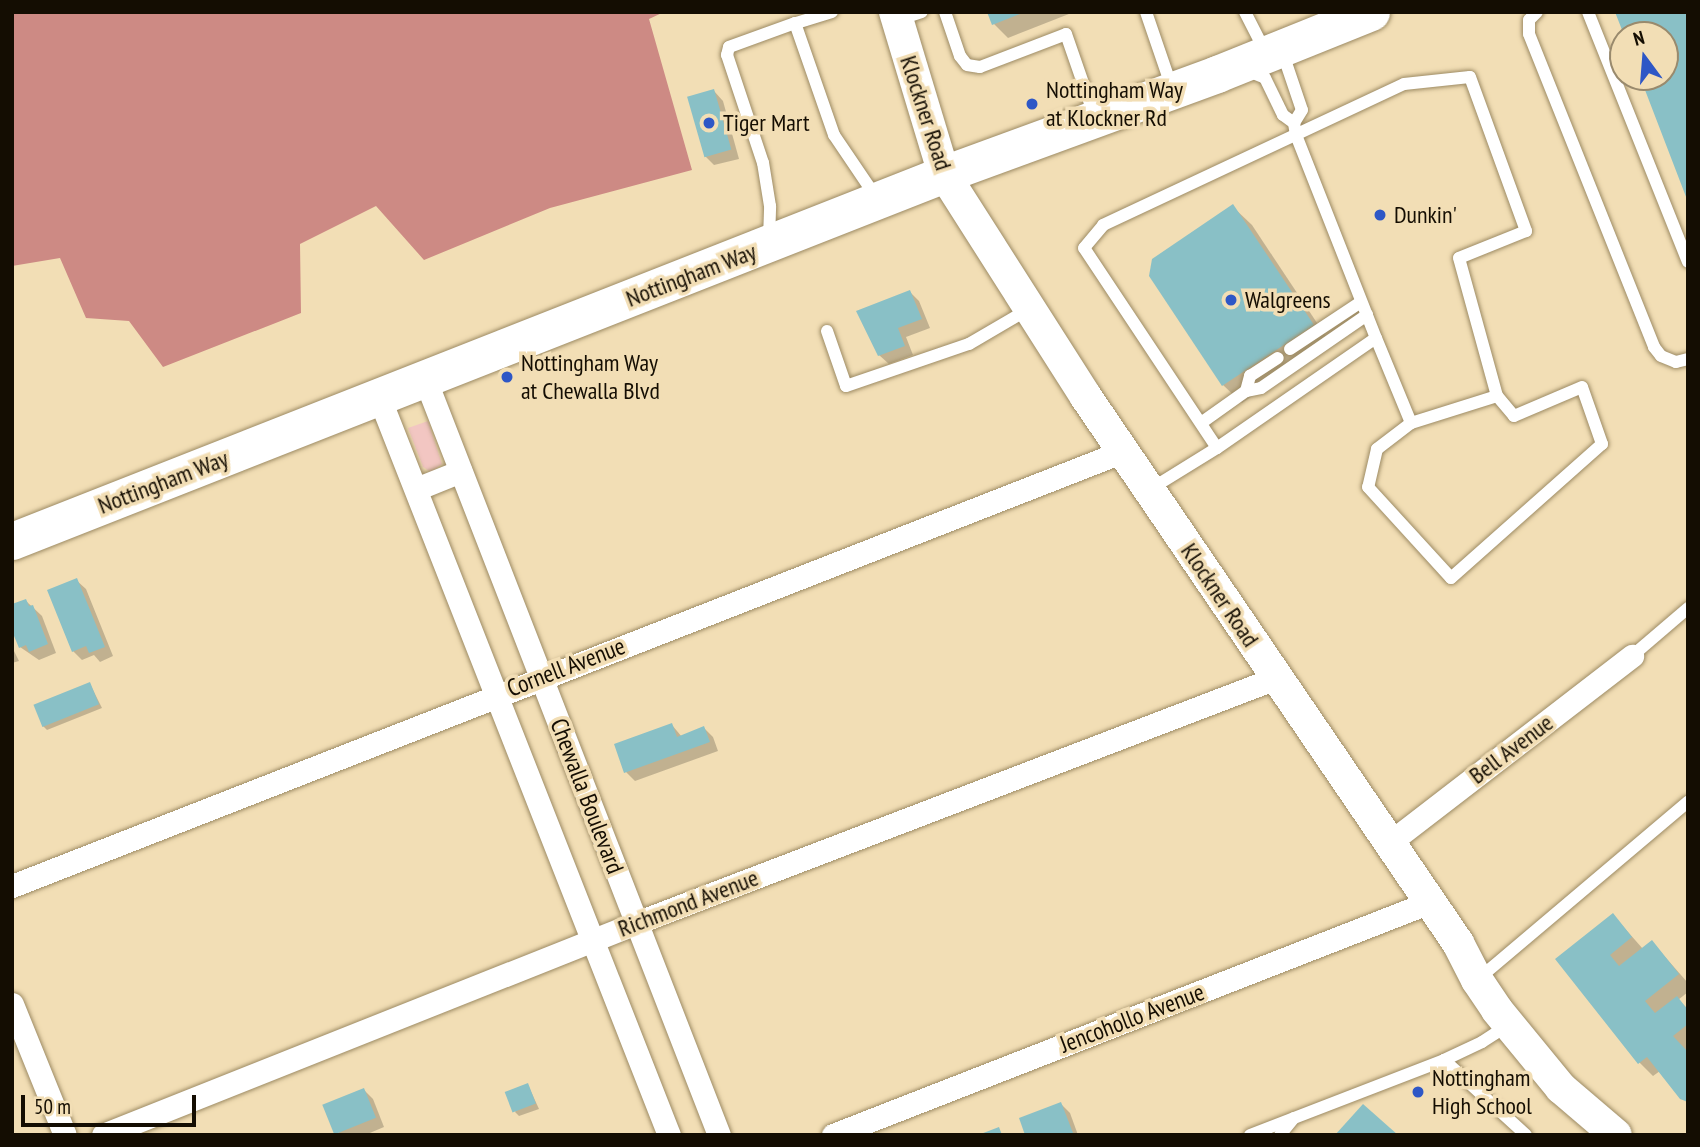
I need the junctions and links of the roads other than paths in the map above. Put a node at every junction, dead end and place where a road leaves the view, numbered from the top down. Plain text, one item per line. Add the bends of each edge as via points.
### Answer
1 (832, 12) edge
2 (945, 12) edge
3 (1146, 12) edge
4 (1245, 12) edge
5 (1371, 12) edge
6 (1537, 12) edge
7 (1588, 12) edge
8 (905, 15) edge
9 (795, 23) junction
10 (1281, 46) junction
11 (1173, 91) junction
12 (1095, 119) junction
13 (1295, 129) junction
14 (944, 174) junction
15 (878, 200) junction
16 (769, 244) junction
17 (1688, 262) edge
18 (1361, 302) junction
19 (1030, 309) junction
20 (1367, 315) junction
21 (827, 331) dead end
22 (1376, 338) junction
23 (1290, 349) dead end
24 (1278, 358) dead end
25 (1688, 359) edge
26 (425, 379) junction
27 (1246, 391) junction
28 (1497, 396) junction
29 (379, 397) junction
30 (1201, 423) junction
31 (1411, 423) junction
32 (1217, 448) junction
33 (1121, 452) junction
34 (461, 471) junction
35 (416, 489) junction
36 (1149, 490) junction
37 (12, 541) edge
38 (1688, 608) edge
39 (1632, 656) joint
40 (541, 677) junction
41 (1276, 678) junction
42 (498, 694) junction
43 (1688, 802) edge
44 (1389, 842) junction
45 (12, 886) edge
46 (1430, 902) junction
47 (636, 923) junction
48 (593, 940) junction
49 (1477, 980) junction
50 (12, 1004) edge
51 (1508, 1025) junction
52 (1444, 1060) junction
53 (1297, 1115) junction
54 (65, 1135) edge
55 (103, 1135) edge
56 (669, 1135) edge
57 (719, 1135) edge
58 (833, 1135) edge
59 (1250, 1135) edge
60 (1280, 1135) edge
61 (1525, 1135) edge
62 (1616, 1135) edge

1 - 9 lane
2 - 12 lane via 967,65 980,66 1066,34
3 - 11 lane
4 - 10 lane
5 - 10 main road, Nottingham Way
6 - 25 lane via 1529,20 1529,34 1654,347 1676,362
7 - 17 lane
8 - 14 main road, Klockner Road
9 - 15 lane via 834,135
9 - 16 lane via 729,47 727,55 764,163
10 - 11 main road, Nottingham Way
10 - 13 lane via 1302,110
10 - 13 lane via 1265,78
11 - 12 main road, Nottingham Way
12 - 14 main road, Nottingham Way
13 - 18 lane
13 - 28 lane via 1404,84 1470,77 1526,231 1459,258
13 - 30 lane via 1103,225 1084,248
14 - 15 main road, Nottingham Way
14 - 19 main road, Klockner Road
15 - 16 main road, Nottingham Way
16 - 26 main road, Nottingham Way
18 - 20 lane
18 - 23 lane
19 - 21 lane via 968,344 846,386
19 - 33 main road, Klockner Road
20 - 22 lane
20 - 27 lane via 1261,388
22 - 31 lane
22 - 32 lane
24 - 27 lane via 1250,376
26 - 29 main road, Nottingham Way
26 - 34 street, Chewalla Boulevard
27 - 30 lane
28 - 31 lane
28 - 31 lane via 1514,416 1582,387 1602,444 1451,579 1368,487 1377,449
29 - 35 street, Chewalla Boulevard
29 - 37 main road, Nottingham Way
30 - 32 lane
32 - 36 lane
33 - 36 main road, Klockner Road
33 - 40 street, Cornell Avenue
34 - 35 street
34 - 40 street, Chewalla Boulevard
35 - 42 street, Chewalla Boulevard
36 - 41 main road, Klockner Road
38 - 39 lane
39 - 44 street, Bell Avenue
40 - 42 street, Cornell Avenue
40 - 47 street, Chewalla Boulevard
41 - 44 main road, Klockner Road
41 - 47 street, Richmond Avenue
42 - 45 street, Cornell Avenue
42 - 48 street, Chewalla Boulevard
43 - 49 lane
44 - 46 main road, Klockner Road
46 - 49 main road, Klockner Road
46 - 58 street, Jencohollo Avenue
47 - 48 street, Richmond Avenue
47 - 57 street, Chewalla Boulevard
48 - 55 street, Richmond Avenue
48 - 56 street, Chewalla Boulevard
49 - 51 main road, Klockner Road
50 - 54 street
51 - 52 lane
51 - 62 main road, Klockner Road via 1561,1088
52 - 53 lane
52 - 61 lane
53 - 59 lane
53 - 60 lane

